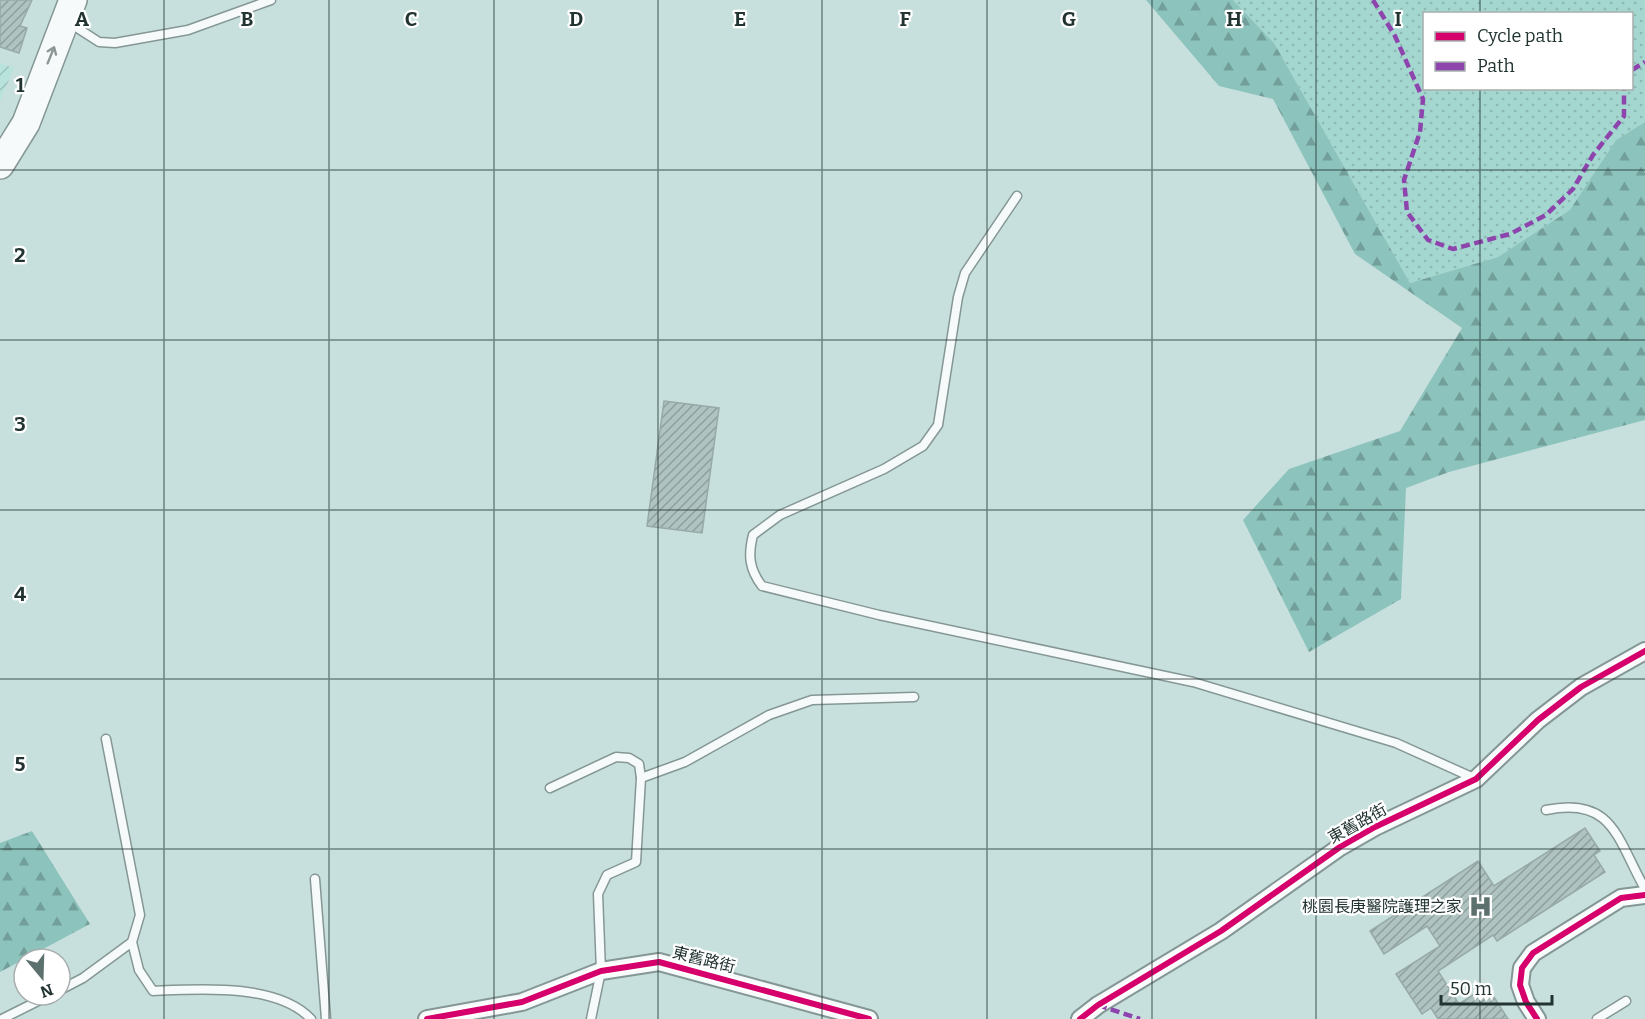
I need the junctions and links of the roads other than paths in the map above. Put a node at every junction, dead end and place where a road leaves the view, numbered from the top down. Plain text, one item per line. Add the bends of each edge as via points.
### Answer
1 (271, 0) edge
2 (65, 7) edge
3 (0, 136) edge
4 (0, 165) edge
5 (1017, 196) dead end
6 (1645, 651) edge
7 (914, 697) dead end
8 (106, 739) dead end
9 (641, 778) junction
10 (1476, 779) junction
11 (550, 788) dead end
12 (1546, 810) dead end
13 (315, 879) dead end
14 (1645, 889) edge
15 (1645, 895) edge
16 (132, 942) junction
17 (601, 971) junction
18 (72, 984) edge
19 (1626, 1001) dead end
20 (26, 1007) edge
21 (2, 1019) edge
22 (311, 1019) edge
23 (326, 1019) edge
24 (427, 1019) edge
25 (591, 1019) edge
26 (869, 1019) edge
27 (1080, 1019) edge
28 (1537, 1019) edge
29 (1597, 1019) edge

1 - 2 lane via 188,30 115,43 99,42
2 - 3 main road
4 -> 2 main road via 26,123
5 - 10 lane via 965,273 938,425 924,446 884,469 780,515 753,535 749,552 753,574 762,586 1193,682 1396,743
6 - 10 street, 東舊路街 via 1581,687 1538,720
7 - 9 lane via 812,700 769,715 685,762
8 - 16 lane via 140,915
9 - 11 lane via 639,764 616,757
9 - 17 lane via 636,862 607,875 598,894
10 - 27 street, 東舊路街 via 1340,847 1221,932
12 - 14 lane via 1569,806 1591,809 1606,820
13 - 23 lane
15 - 28 street via 1621,898 1533,953 1522,968 1520,984
16 - 18 lane
16 - 22 lane via 140,970 153,991 214,988 261,993
17 - 24 street, 東舊路街 via 522,1002
17 - 25 lane
17 - 26 street, 東舊路街 via 659,962
19 - 29 lane
20 - 21 lane

